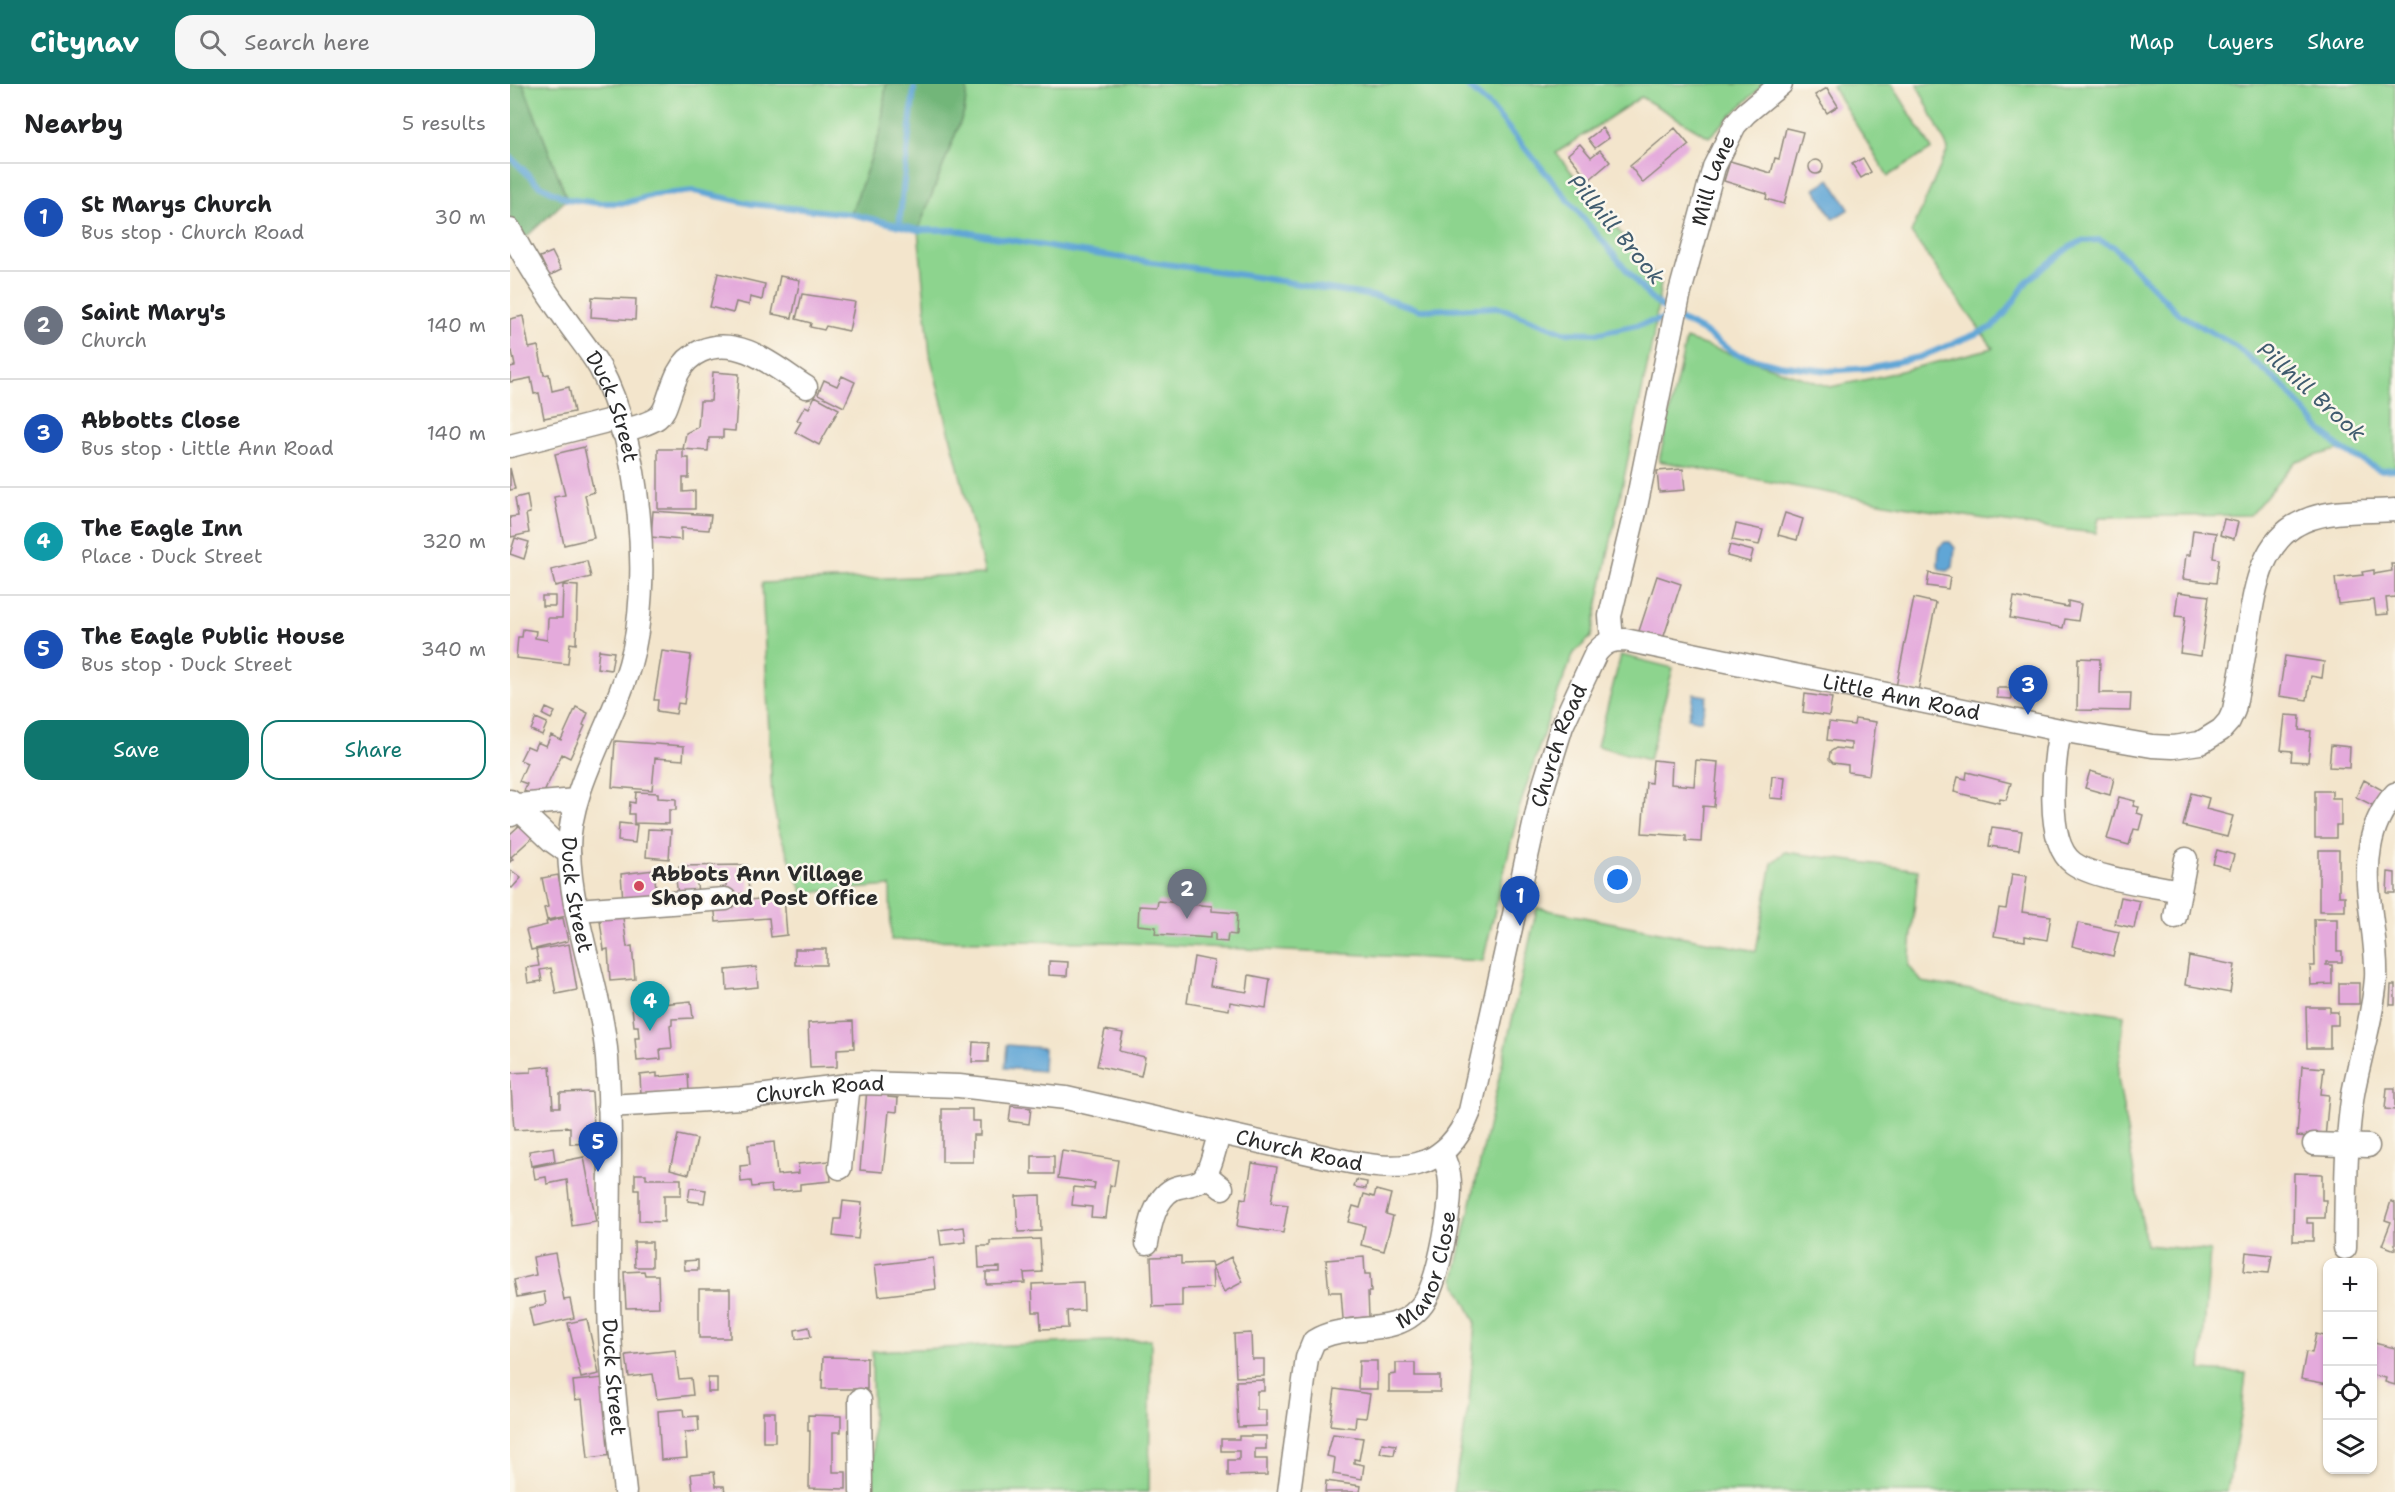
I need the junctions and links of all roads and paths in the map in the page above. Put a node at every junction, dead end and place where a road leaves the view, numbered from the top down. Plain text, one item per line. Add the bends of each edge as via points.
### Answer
1 (1781, 84) edge
2 (510, 230) edge
3 (806, 387) dead end
4 (621, 424) junction
5 (510, 446) edge
6 (2395, 510) edge
7 (1612, 640) junction
8 (2060, 730) junction
9 (2395, 794) edge
10 (576, 800) junction
11 (512, 807) edge
12 (569, 853) junction
13 (2186, 859) dead end
14 (2180, 891) junction
15 (725, 899) dead end
16 (577, 910) junction
17 (2175, 917) dead end
18 (849, 1084) junction
19 (609, 1106) junction
20 (1219, 1134) junction
21 (2314, 1143) dead end
22 (2358, 1145) junction
23 (1442, 1152) junction
24 (840, 1168) dead end
25 (1147, 1243) dead end
26 (2345, 1248) dead end
27 (860, 1400) dead end
28 (626, 1492) edge
29 (861, 1492) edge
30 (1289, 1492) edge

1 - 7 street, Mill Lane via 1746,113 1726,138 1714,167 1679,296 1610,616
2 - 4 street, Duck Street via 597,364
3 - 4 street via 744,351 730,346 704,350 693,355 679,372 664,412 650,423
4 - 5 street
4 - 10 street, Duck Street via 639,520 642,580 638,628 620,695
6 - 8 street, Little Ann Road via 2312,518 2293,527 2275,543 2255,592 2234,710 2229,721 2212,737 2187,746 2162,747
7 - 8 street, Little Ann Road
7 - 23 street, Church Road via 1596,653 1562,726 1541,794 1470,1111 1463,1130
8 - 14 street via 2054,777 2056,825 2064,856 2087,870
9 - 22 street via 2378,822 2368,859 2376,977 2354,1093
10 - 11 street
10 - 12 street, Duck Street
11 - 12 street
12 - 16 street, Duck Street
13 - 14 street
14 - 17 street
15 - 16 street
16 - 19 street, Duck Street via 603,1026
18 - 19 street, Church Road via 741,1098
18 - 20 street, Church Road via 959,1086 1038,1093
18 - 24 street
19 - 28 street, Duck Street via 609,1306
20 - 23 street, Church Road via 1390,1168 1408,1167
20 - 25 street via 1214,1181 1200,1181 1166,1195 1154,1215
21 - 22 street
22 - 26 street
23 - 30 street, Manor Close via 1450,1198 1447,1224 1426,1298 1413,1314 1394,1324 1340,1332 1314,1341 1306,1358
27 - 29 street

